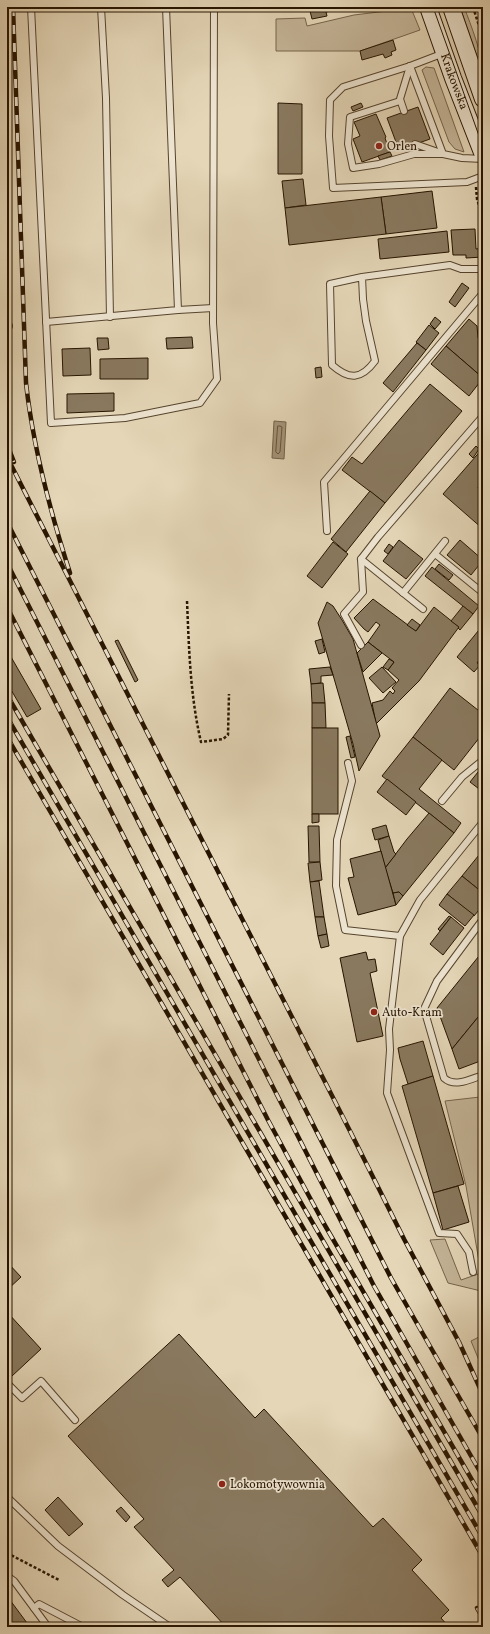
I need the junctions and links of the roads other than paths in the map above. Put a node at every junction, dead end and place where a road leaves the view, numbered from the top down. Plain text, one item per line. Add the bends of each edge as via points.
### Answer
1 (31, 7) edge
2 (101, 7) edge
3 (166, 7) edge
4 (214, 7) edge
5 (428, 7) edge
6 (451, 7) edge
7 (444, 53) junction
8 (410, 66) junction
9 (483, 100) edge
10 (400, 101) junction
11 (404, 111) dead end
12 (415, 144) dead end
13 (442, 154) junction
14 (483, 155) edge
15 (483, 159) edge
16 (483, 176) edge
17 (483, 270) edge
18 (362, 277) junction
19 (483, 293) edge
20 (213, 308) junction
21 (178, 310) junction
22 (110, 317) junction
23 (46, 322) junction
24 (483, 416) edge
25 (327, 531) dead end
26 (445, 541) dead end
27 (435, 554) junction
28 (361, 559) junction
29 (403, 593) junction
30 (483, 594) edge
31 (423, 609) dead end
32 (361, 645) dead end
33 (483, 760) edge
34 (348, 763) dead end
35 (442, 800) dead end
36 (483, 822) edge
37 (483, 919) edge
38 (400, 936) junction
39 (483, 1075) edge
40 (473, 1272) dead end
41 (7, 1383) edge
42 (75, 1420) dead end
43 (7, 1497) edge
44 (7, 1576) edge
45 (34, 1608) junction
46 (48, 1627) edge
47 (83, 1627) edge
48 (170, 1627) edge

1 - 23 lane
2 - 22 lane via 106,98
3 - 21 lane
4 - 20 lane
5 - 7 main road, Krakowska
6 - 9 main road, Krakowska
7 - 8 lane
7 - 14 main road, Krakowska
8 - 10 lane
8 - 13 lane
8 - 16 lane via 343,87 330,100 329,136 333,188 467,182
10 - 11 lane
10 - 13 lane via 350,117 348,144 353,168 380,164 414,154
12 - 13 lane
13 - 15 lane
17 - 18 lane via 461,269 450,265
18 - 18 lane via 366,321 375,361 368,370 352,377 332,365 330,284
19 - 25 lane via 324,482
20 - 21 lane
20 - 23 lane via 217,378 200,403 125,418 51,423
21 - 22 lane
22 - 23 lane
24 - 28 lane
26 - 27 lane
27 - 29 lane
27 - 30 lane
28 - 29 lane
28 - 32 lane via 363,592 344,614
29 - 31 lane
33 - 35 lane via 462,777
34 - 38 lane via 352,781 337,840 336,886 345,930
36 - 38 lane via 420,900
37 - 39 lane via 436,981 424,1009 444,1078 452,1083 458,1083
38 - 40 lane via 389,1030 387,1093 438,1233 457,1234 468,1252
41 - 42 lane via 22,1398 41,1381
43 - 48 lane via 64,1550 122,1595
44 - 45 lane via 14,1581
45 - 46 lane
45 - 47 lane via 39,1604

